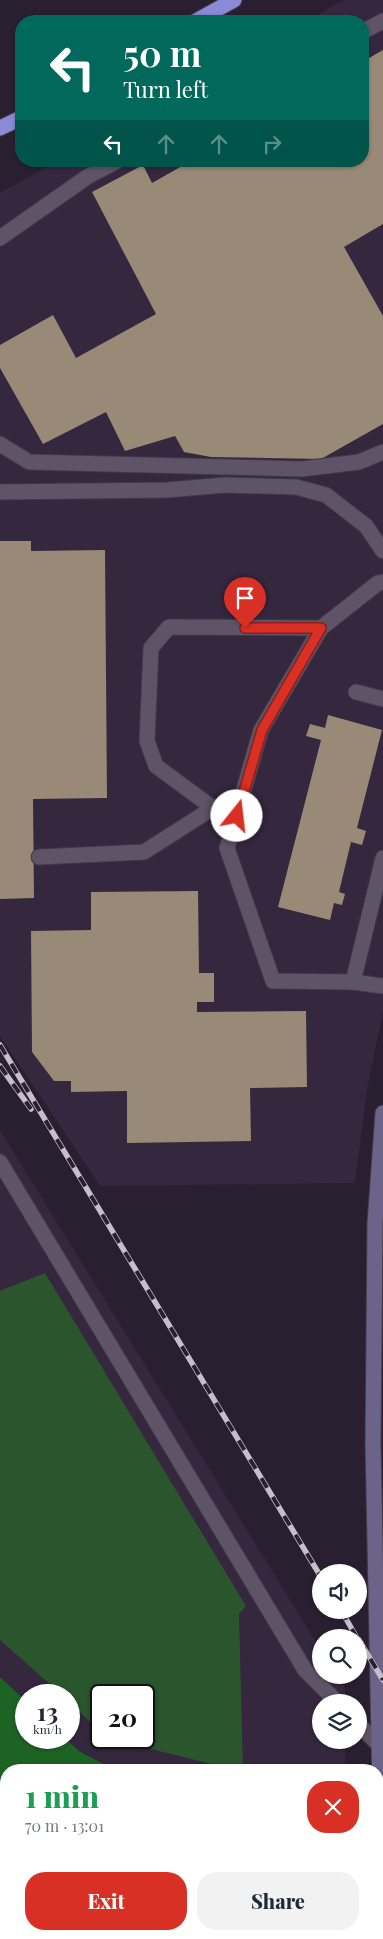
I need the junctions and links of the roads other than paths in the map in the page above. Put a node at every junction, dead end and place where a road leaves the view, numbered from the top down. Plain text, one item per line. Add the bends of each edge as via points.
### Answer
1 (234, 0) edge
2 (207, 15) edge
3 (383, 21) edge
4 (369, 28) edge
5 (15, 121) edge
6 (0, 128) edge
7 (106, 167) edge
8 (0, 238) edge
9 (0, 444) edge
10 (383, 452) edge
11 (0, 492) edge
12 (383, 551) edge
13 (383, 582) edge
14 (321, 628) junction
15 (356, 692) dead end
16 (383, 699) edge
17 (213, 808) junction
18 (237, 816) junction
19 (39, 857) dead end
20 (383, 858) edge
21 (353, 982) junction
22 (383, 986) edge
23 (383, 1112) edge
24 (0, 1162) edge
25 (379, 1575) edge
26 (329, 1694) edge
27 (367, 1733) edge
28 (379, 1745) junction
29 (379, 1764) edge

1 - 2 highway
3 - 4 lane
5 - 6 highway
7 - 8 lane
9 - 10 lane via 29,462 302,469 359,462
11 - 12 lane via 167,490 225,485 296,487 326,495 366,526
13 - 14 lane
14 - 17 lane via 169,627 151,648 147,741 156,766
14 - 18 lane via 262,730
15 - 16 lane
17 - 18 lane
17 - 19 lane via 144,852
18 - 21 lane via 227,848 273,981
20 - 21 lane
21 - 22 lane
23 - 25 main road via 376,1222 373,1435
24 - 26 lane via 306,1670
25 - 28 main road
27 - 28 lane
28 - 29 main road

